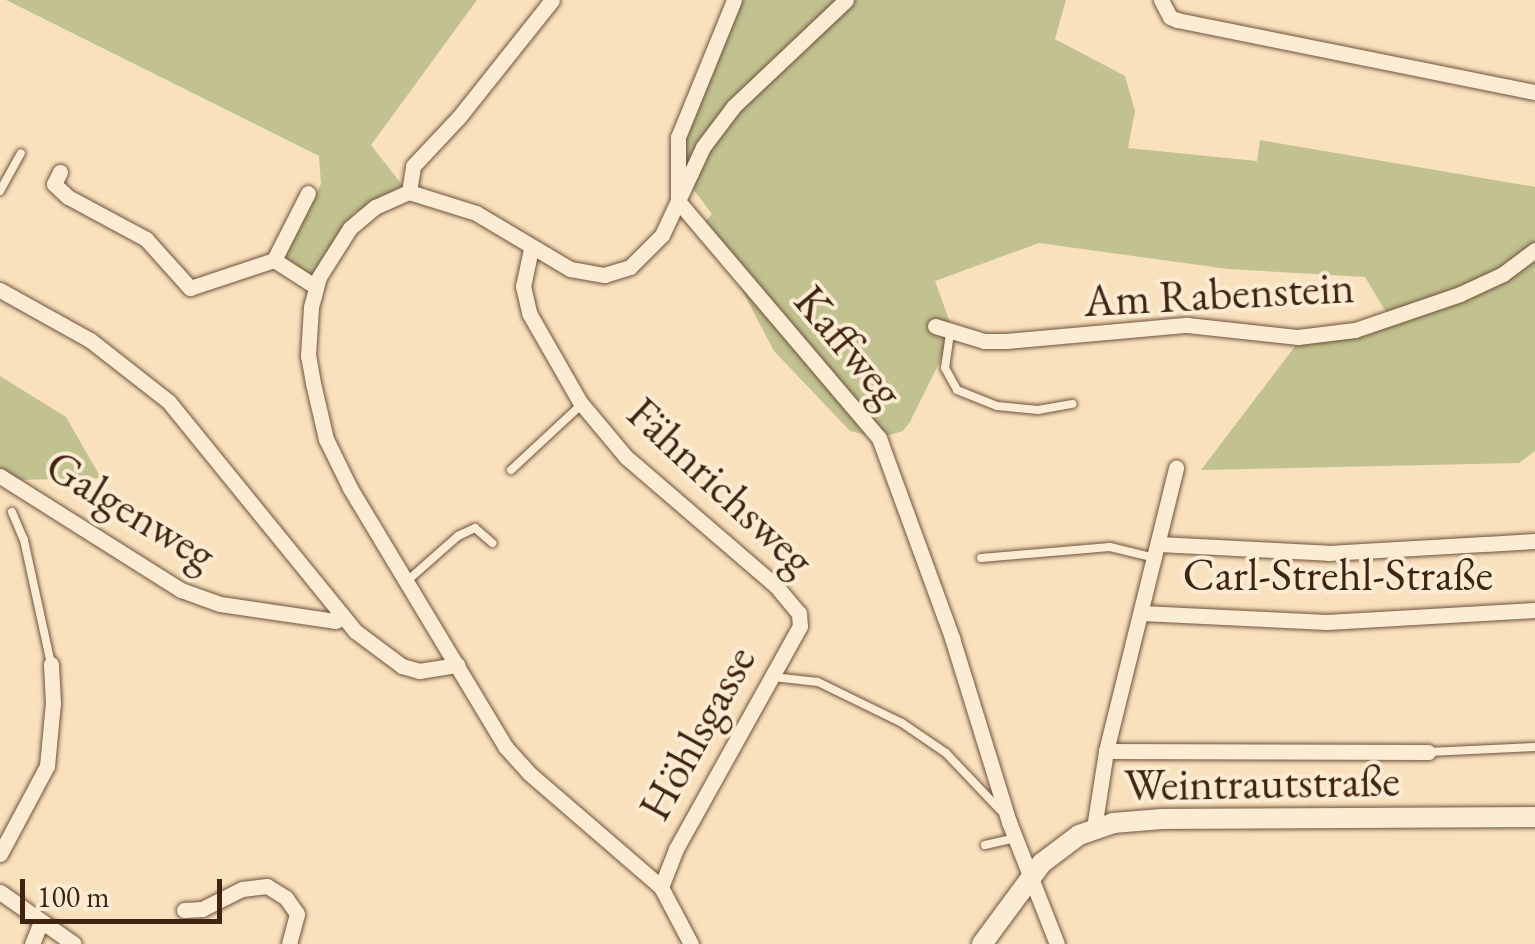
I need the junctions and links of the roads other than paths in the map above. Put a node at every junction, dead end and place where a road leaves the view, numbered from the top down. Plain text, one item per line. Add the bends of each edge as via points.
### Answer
1 (552, 0) edge
2 (734, 0) edge
3 (846, 0) edge
4 (1161, 0) edge
5 (1535, 92) edge
6 (21, 154) dead end
7 (60, 172) dead end
8 (0, 191) edge
9 (410, 192) junction
10 (308, 193) dead end
11 (678, 201) junction
12 (531, 249) junction
13 (1535, 250) edge
14 (274, 260) junction
15 (316, 287) junction
16 (0, 290) edge
17 (942, 330) joint
18 (582, 404) junction
19 (1072, 404) dead end
20 (1176, 468) dead end
21 (511, 470) dead end
22 (0, 476) edge
23 (12, 512) dead end
24 (1535, 541) edge
25 (492, 543) dead end
26 (1157, 552) junction
27 (981, 558) dead end
28 (406, 581) junction
29 (1535, 610) edge
30 (1142, 613) junction
31 (343, 618) junction
32 (800, 618) joint
33 (51, 664) joint
34 (458, 665) junction
35 (771, 676) junction
36 (1535, 747) edge
37 (1106, 751) junction
38 (1428, 752) joint
39 (1535, 817) edge
40 (1094, 828) junction
41 (1012, 830) junction
42 (985, 845) dead end
43 (0, 854) edge
44 (1029, 877) junction
45 (661, 887) junction
46 (0, 892) edge
47 (184, 910) dead end
48 (41, 922) junction
49 (32, 944) edge
50 (74, 944) edge
51 (289, 944) edge
52 (691, 944) edge
53 (982, 944) edge
54 (1056, 944) edge

1 - 9 street via 414,166
2 - 11 street via 678,137
3 - 11 street via 734,106 703,148
4 - 5 street via 1178,20
6 - 8 lane
7 - 14 street via 54,184 146,240 190,288
9 - 12 street via 476,213
9 - 15 street via 375,207 350,228
10 - 14 street
11 - 12 street via 654,247 622,271 581,273
11 - 41 street, Kaffweg via 879,438
12 - 18 street, Fähnrichsweg via 523,286 528,314
13 - 17 street, Am Rabenstein via 1460,294 1355,330 1298,337 1194,325 1006,342
14 - 15 street
15 - 28 street via 308,356 326,438
16 - 31 street via 90,340 168,402
17 - 19 lane, Am Rabenstein via 945,368 958,390 997,406 1038,410
18 - 21 lane
18 - 32 street, Fähnrichsweg via 626,457 776,586
20 - 26 street
22 - 31 street, Galgenweg via 181,590 220,604
23 - 33 lane
24 - 26 street via 1328,553
25 - 28 lane via 475,528
26 - 27 lane via 1110,548
26 - 30 street
28 - 34 street
29 - 30 street, Carl-Strehl-Straße via 1328,622
30 - 37 street
31 - 34 street via 402,666 439,672
32 - 35 street, Höhlsgasse
33 - 43 street via 48,766
34 - 45 street via 505,746 529,773
35 - 41 lane via 818,682 902,722 946,753
35 - 45 street, Höhlsgasse
36 - 38 lane
37 - 38 street
37 - 40 street
39 - 40 main road, Weintrautstraße via 1162,819
40 - 44 main road, Weintrautstraße
41 - 42 lane
41 - 44 street, Kaffweg
44 - 53 main road, Weintrautstraße
44 - 54 street, Kaffweg
45 - 52 street
46 - 48 street
47 - 51 street via 267,886 298,914
48 - 49 street
48 - 50 street

